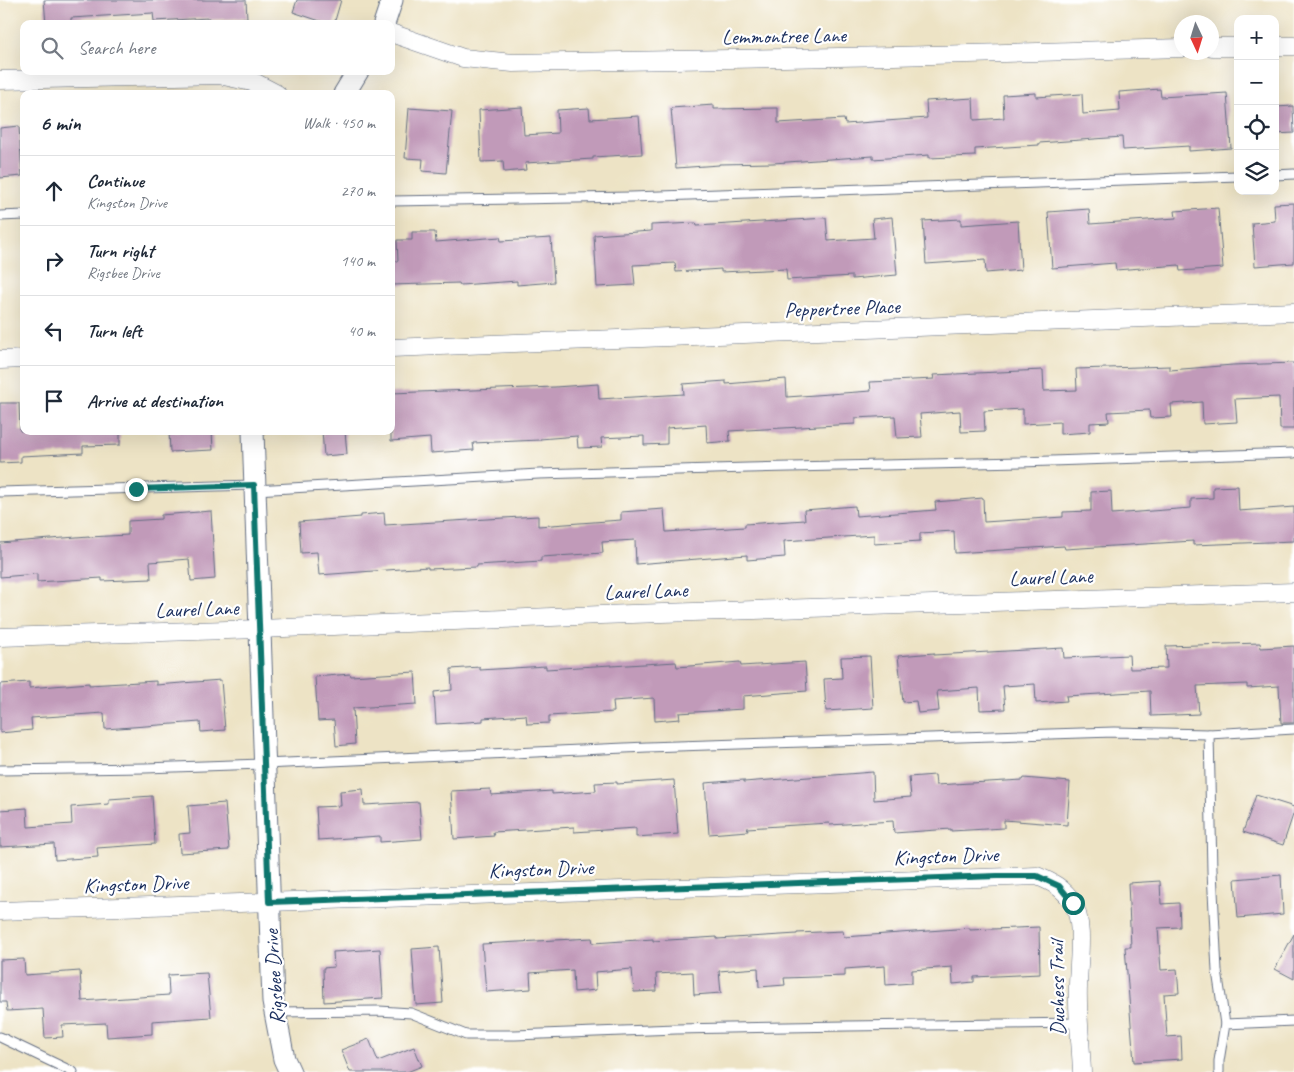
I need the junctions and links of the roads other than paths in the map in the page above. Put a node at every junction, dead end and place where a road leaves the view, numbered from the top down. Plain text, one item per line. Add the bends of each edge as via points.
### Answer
1 (392, 0) edge
2 (385, 20) edge
3 (395, 35) edge
4 (1279, 46) edge
5 (1294, 46) edge
6 (1219, 47) edge
7 (1234, 47) edge
8 (1174, 48) edge
9 (219, 75) edge
10 (219, 75) edge
11 (356, 75) edge
12 (0, 80) edge
13 (270, 90) edge
14 (346, 90) edge
15 (1279, 174) edge
16 (1294, 174) edge
17 (1234, 176) edge
18 (395, 201) edge
19 (20, 215) edge
20 (0, 216) edge
21 (1294, 312) edge
22 (395, 348) edge
23 (20, 359) edge
24 (0, 360) edge
25 (253, 435) edge
26 (1294, 453) edge
27 (255, 488) junction
28 (0, 492) edge
29 (1294, 592) edge
30 (260, 629) junction
31 (0, 637) edge
32 (1294, 729) edge
33 (1210, 734) junction
34 (264, 764) junction
35 (0, 770) edge
36 (269, 902) junction
37 (1073, 903) joint
38 (0, 911) edge
39 (274, 1012) junction
40 (1294, 1021) edge
41 (1079, 1022) junction
42 (1225, 1024) junction
43 (0, 1037) edge
44 (73, 1072) edge
45 (290, 1072) edge
46 (1082, 1072) edge
47 (1219, 1072) edge

1 - 2 street
3 - 8 street, Lemmontree Lane via 463,58 512,64
4 - 5 street
6 - 7 street
9 - 13 street via 256,83
10 - 12 street
11 - 14 street
15 - 16 lane
17 - 18 lane
19 - 20 lane
21 - 22 street, Peppertree Place
23 - 24 street
25 - 27 street, Rigsbee Drive
26 - 27 lane via 549,474
27 - 28 lane
27 - 30 street, Rigsbee Drive
29 - 30 street, Laurel Lane
30 - 31 street, Laurel Lane
30 - 34 street, Rigsbee Drive
32 - 33 lane
33 - 34 lane via 1114,732
33 - 42 lane via 1216,961
34 - 35 lane
34 - 36 street, Rigsbee Drive
36 - 37 street, Kingston Drive via 1037,876 1059,886
36 - 38 street, Kingston Drive
36 - 39 street, Rigsbee Drive
37 - 41 street, Duchess Trail via 1079,934
39 - 41 lane via 411,1013 466,1035
39 - 45 street, Rigsbee Drive
40 - 42 lane
41 - 46 street, Duchess Trail
42 - 47 lane
43 - 44 lane

